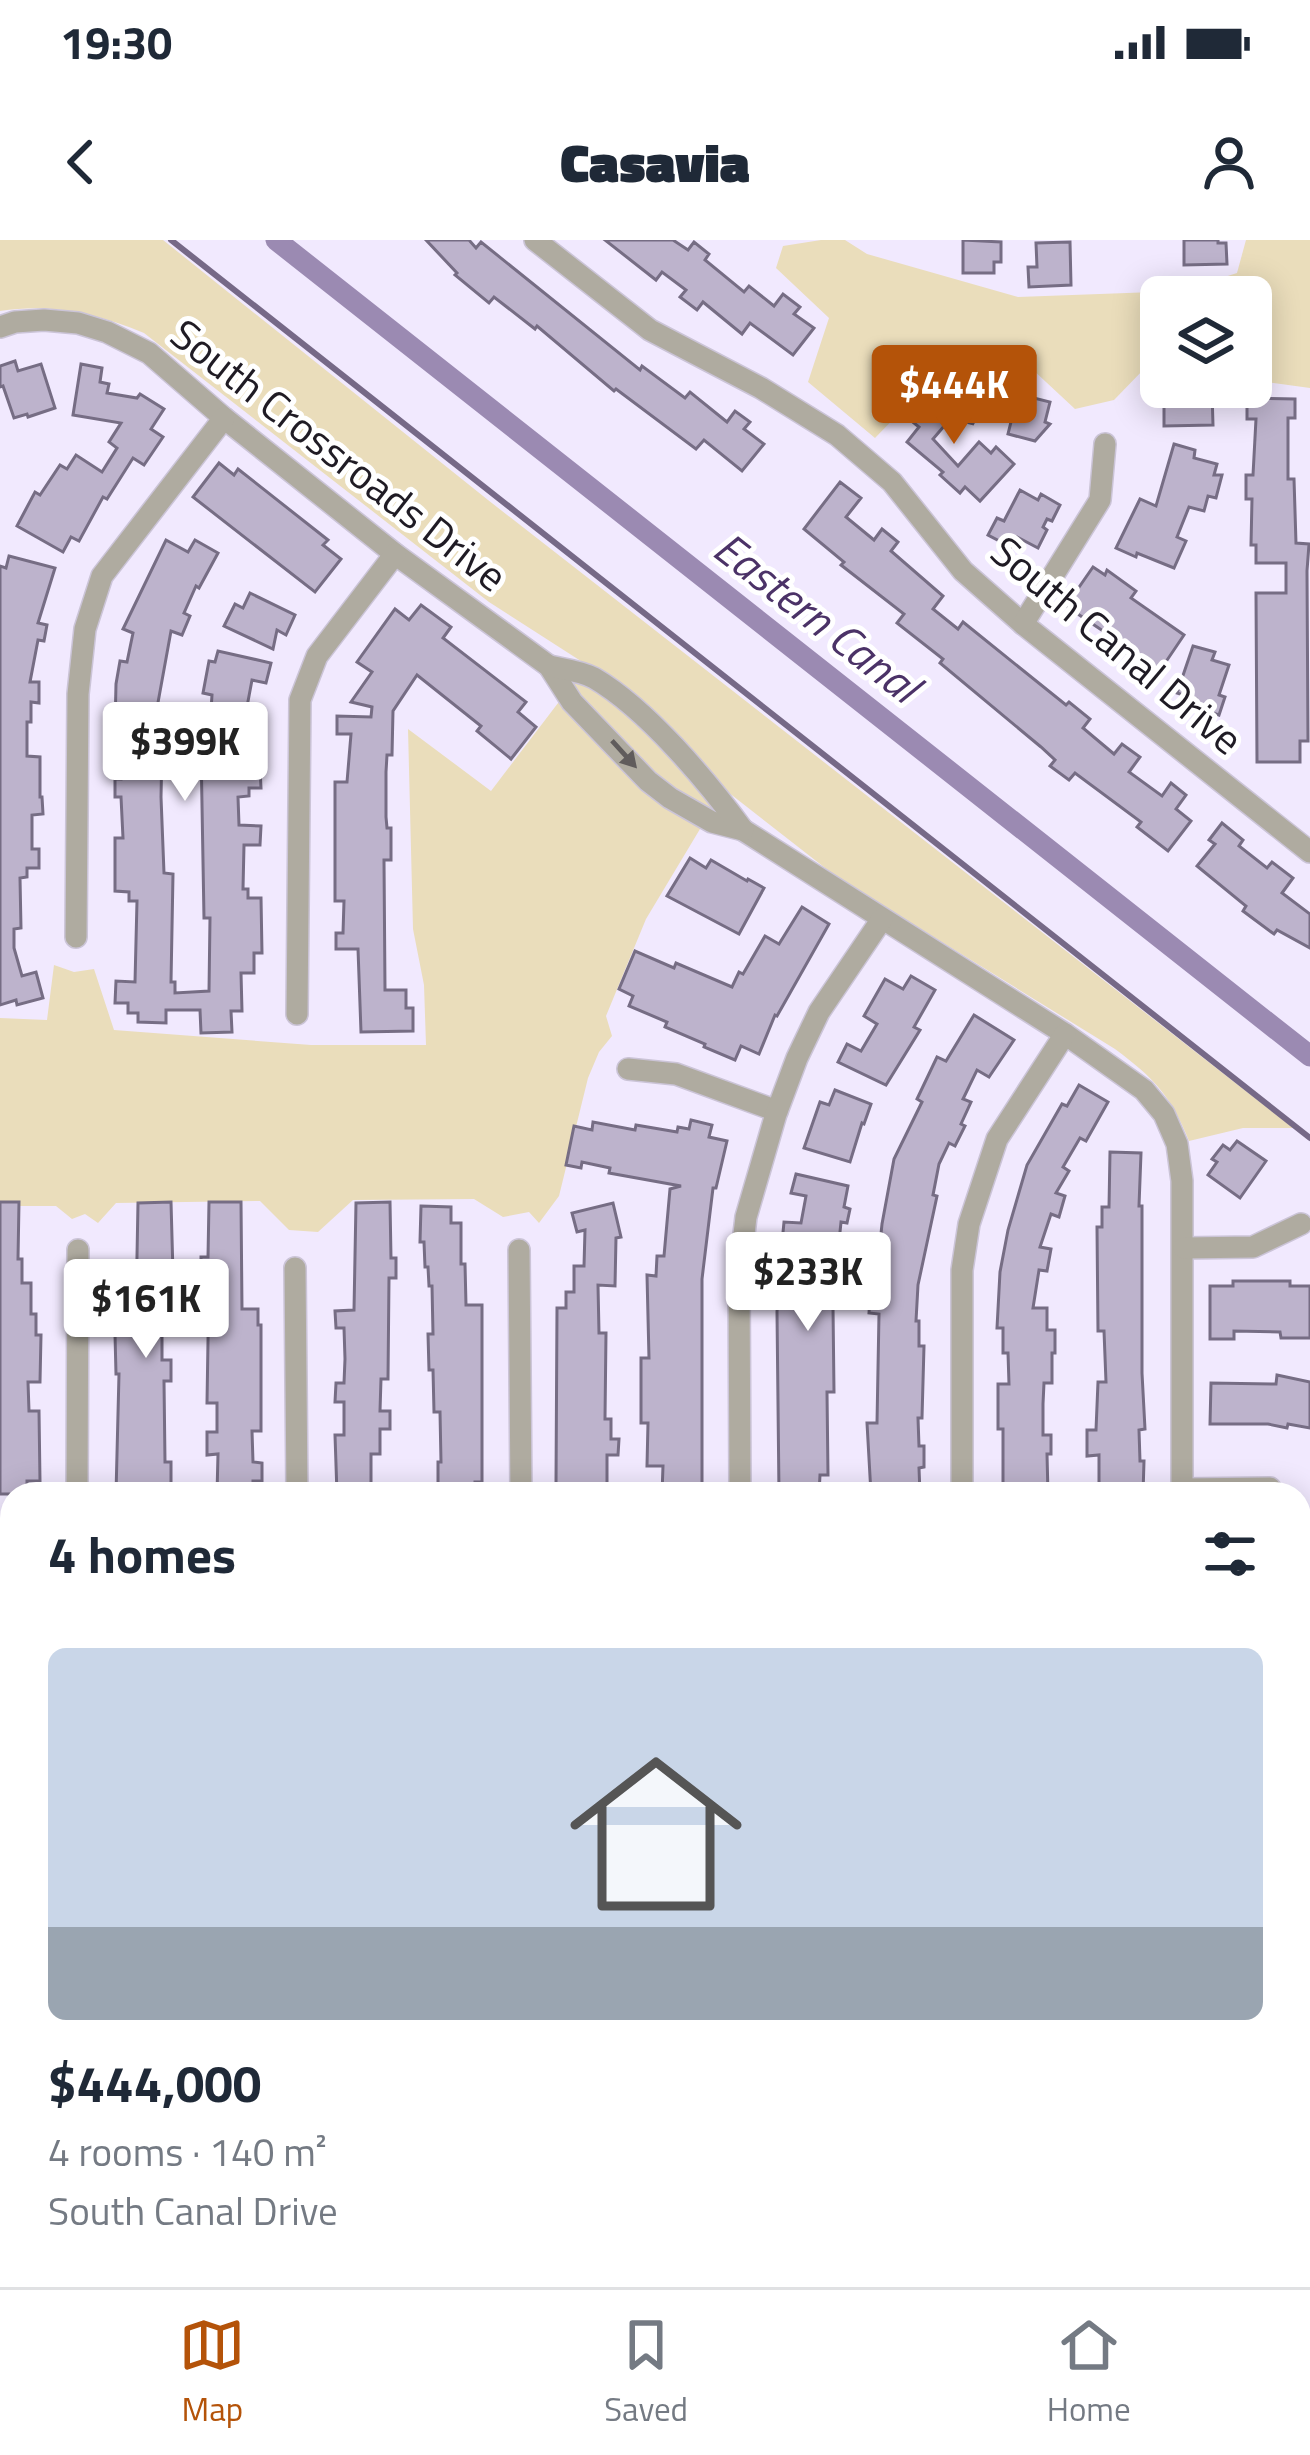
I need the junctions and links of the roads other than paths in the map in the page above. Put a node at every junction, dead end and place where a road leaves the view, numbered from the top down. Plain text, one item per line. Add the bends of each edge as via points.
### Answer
1 (535, 240) edge
2 (0, 326) edge
3 (224, 418) junction
4 (1105, 444) dead end
5 (395, 554) junction
6 (1023, 624) junction
7 (549, 666) junction
8 (743, 830) junction
9 (1309, 848) edge
10 (882, 919) junction
11 (76, 937) dead end
12 (297, 1014) dead end
13 (1065, 1034) junction
14 (628, 1069) dead end
15 (777, 1111) junction
16 (1301, 1224) dead end
17 (1184, 1248) junction
18 (78, 1250) dead end
19 (519, 1250) dead end
20 (295, 1268) dead end
21 (77, 1482) edge
22 (296, 1482) edge
23 (520, 1482) edge
24 (740, 1482) edge
25 (962, 1482) edge
26 (1183, 1482) edge

1 - 6 street, South Canal Drive via 650,330 837,435 892,482 963,571
2 - 3 street, South Crossroads Drive via 44,320 107,332 149,353
3 - 5 street, South Crossroads Drive
3 - 11 street via 102,576 85,629
4 - 6 street via 1100,500
5 - 7 street, South Crossroads Drive
5 - 12 street via 317,656 300,700
6 - 9 street, South Canal Drive
7 -> 8 street, South Crossroads Drive via 648,781 700,816
7 - 8 street, South Crossroads Drive via 591,676 639,713
8 - 10 street, South Crossroads Drive
10 - 13 street, South Crossroads Drive
10 - 15 street via 819,1012
13 - 17 street, South Crossroads Drive via 1144,1090 1164,1114 1177,1144
13 - 25 street via 998,1139 969,1224
14 - 15 street via 676,1074
15 - 24 street via 746,1217 740,1277
16 - 17 street via 1253,1247
17 - 26 street, South Crossroads Drive
18 - 21 street
19 - 23 street
20 - 22 street

